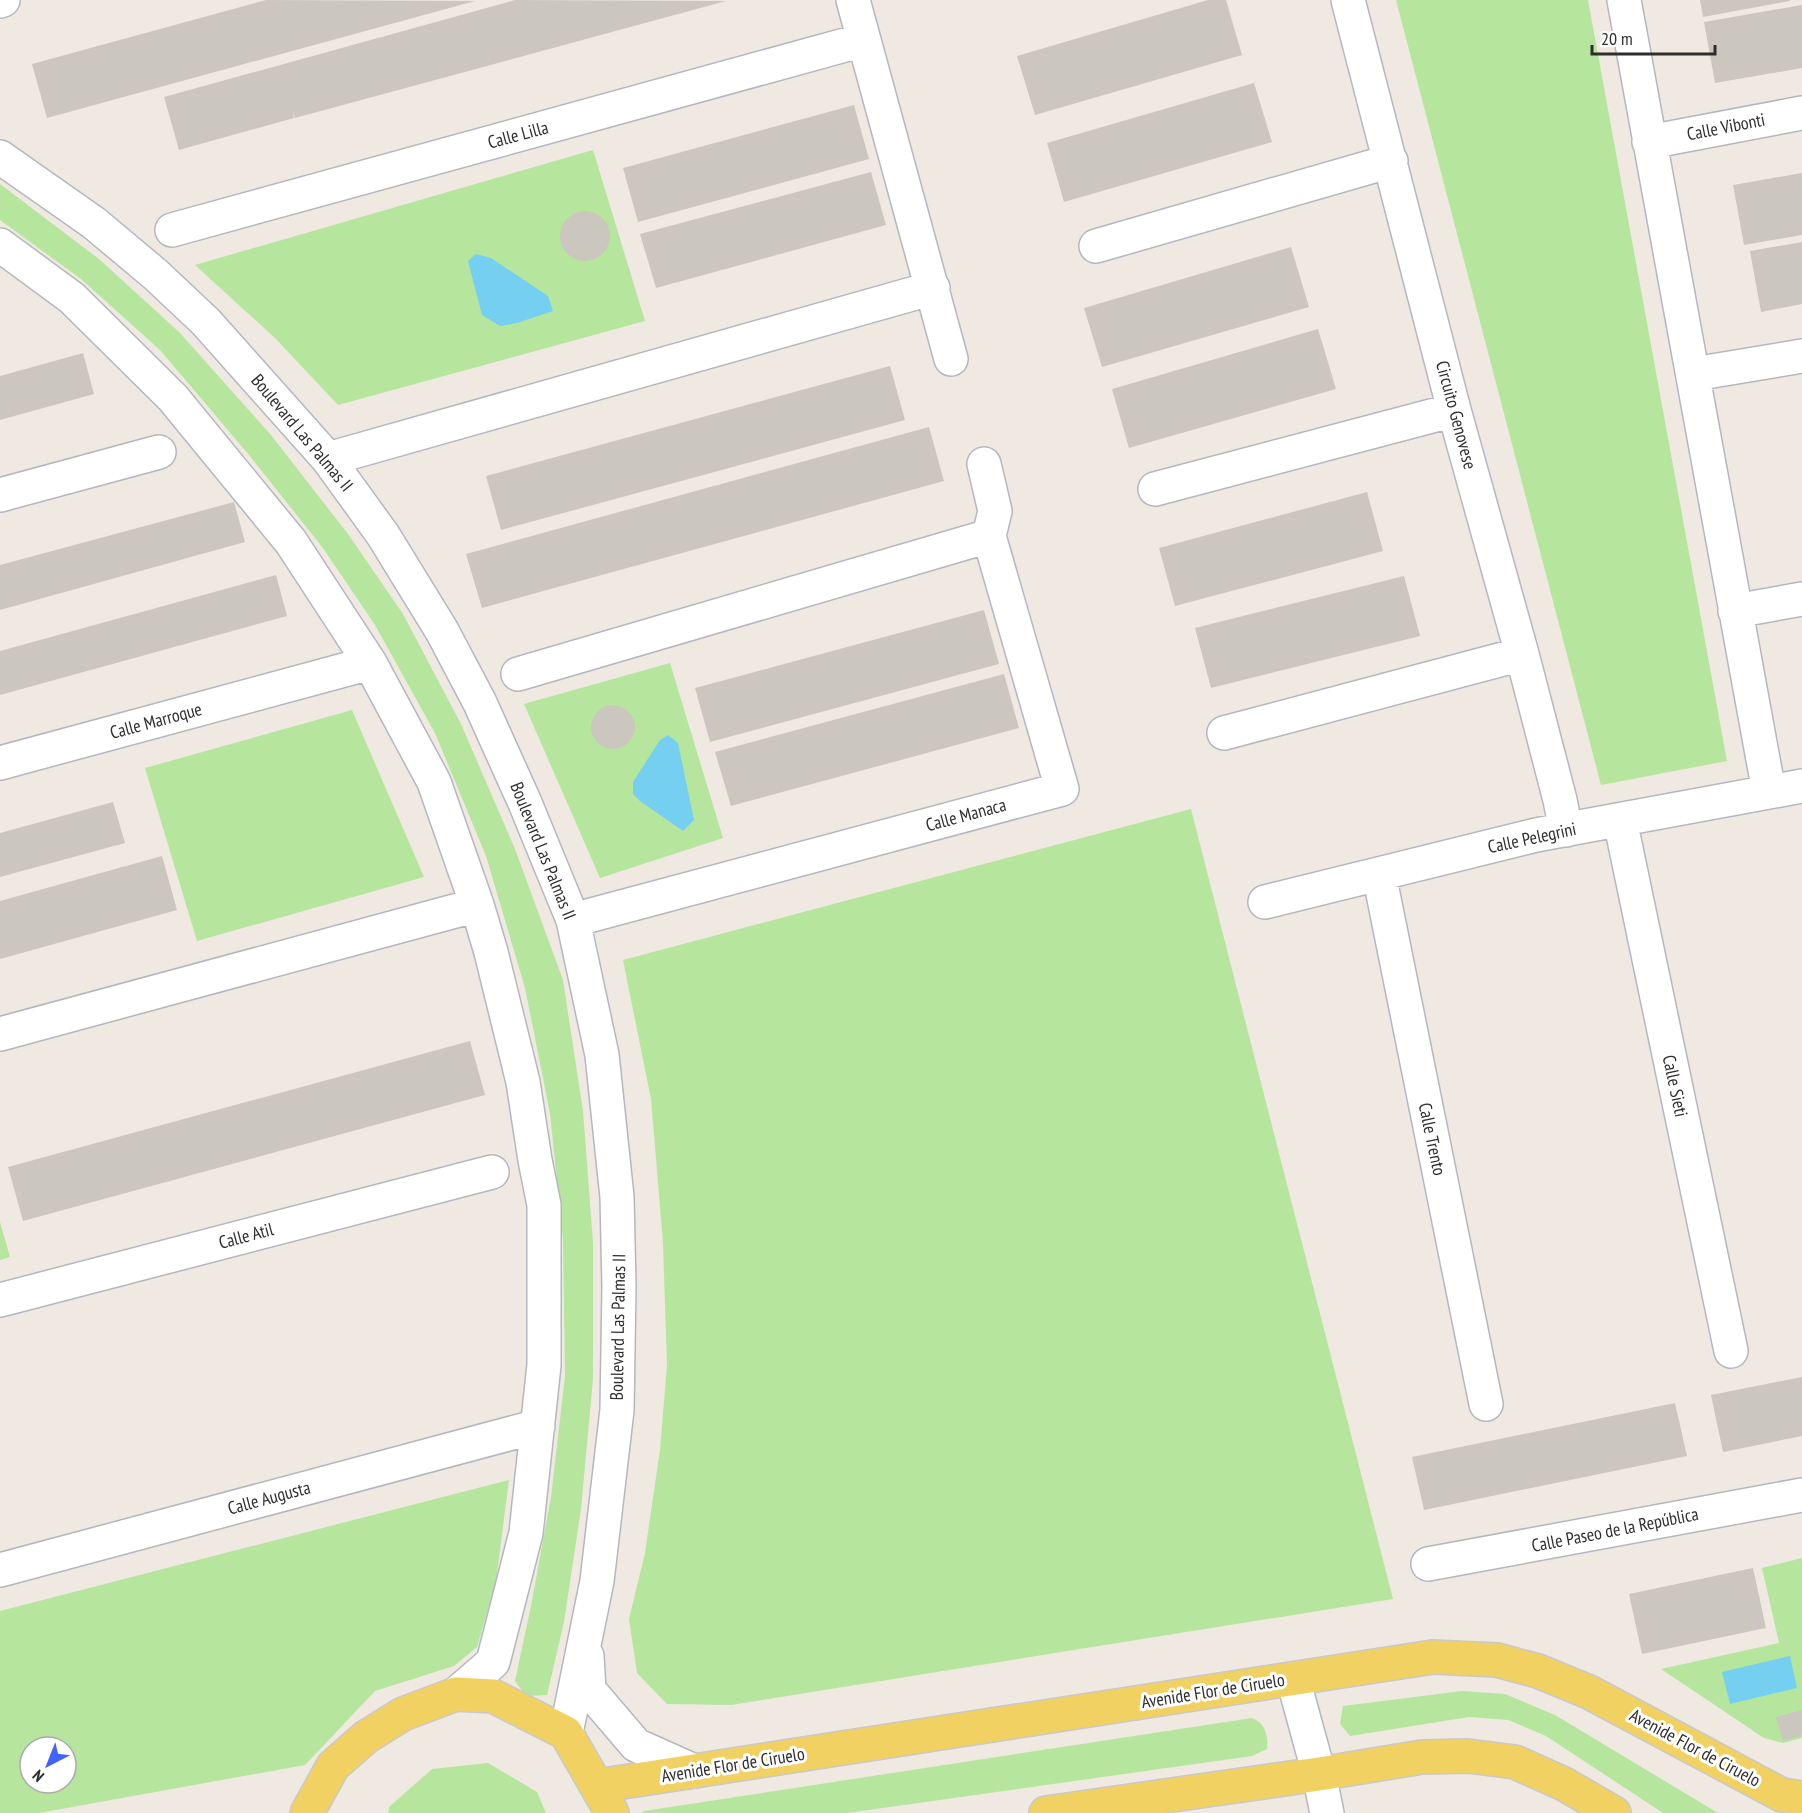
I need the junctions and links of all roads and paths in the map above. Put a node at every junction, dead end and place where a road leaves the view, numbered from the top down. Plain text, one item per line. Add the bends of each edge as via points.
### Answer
1 (853, 0) edge
2 (1348, 0) edge
3 (1624, 0) edge
4 (863, 40) junction
5 (1802, 113) edge
6 (1649, 142) junction
7 (0, 157) edge
8 (1391, 161) junction
9 (172, 230) dead end
10 (0, 245) edge
11 (1096, 246) dead end
12 (933, 288) junction
13 (1802, 356) edge
14 (951, 359) dead end
15 (1694, 374) junction
16 (1454, 410) junction
17 (159, 452) dead end
18 (328, 459) junction
19 (984, 464) dead end
20 (1155, 489) dead end
21 (0, 495) edge
22 (989, 536) junction
23 (1802, 599) edge
24 (1735, 611) junction
25 (1522, 654) junction
26 (370, 663) junction
27 (518, 674) dead end
28 (1224, 733) dead end
29 (0, 763) edge
30 (1802, 786) edge
31 (1769, 792) junction
32 (1620, 820) junction
33 (1566, 830) junction
34 (1379, 874) junction
35 (1265, 902) dead end
36 (477, 905) junction
37 (573, 920) junction
38 (0, 1034) edge
39 (492, 1172) dead end
40 (0, 1300) edge
41 (1731, 1351) dead end
42 (1486, 1404) dead end
43 (538, 1426) junction
44 (1802, 1495) edge
45 (1428, 1564) dead end
46 (0, 1570) edge
47 (585, 1639) junction
48 (1293, 1679) junction
49 (456, 1695) junction
50 (566, 1733) junction
51 (694, 1771) junction
52 (1319, 1774) junction
53 (1802, 1798) edge
54 (604, 1799) edge
55 (307, 1813) edge
56 (1046, 1813) edge
57 (1327, 1813) edge
58 (1614, 1813) edge

1 - 4 street
2 - 8 street, Circuito Genovese
3 - 6 street
4 - 9 street, Calle Lilla
4 - 12 street
5 - 6 street, Calle Vibonti
6 - 15 street
7 - 18 street, Boulevard Las Palmas II via 94,223 155,274 206,322
8 - 11 street
8 - 16 street, Circuito Genovese
10 - 26 street via 72,298 173,398 291,542
12 - 14 street
12 - 18 street
13 - 15 street
15 - 24 street
16 - 20 street
16 - 25 street, Circuito Genovese
17 - 21 street
18 - 37 street, Boulevard Las Palmas II via 383,535 464,672 525,803
19 - 22 street, Calle Manaca via 995,511
22 - 27 street
22 - 37 street, Calle Manaca via 1062,789
23 - 24 street
24 - 31 street
25 - 28 street
25 - 33 street, Circuito Genovese
26 - 29 street, Calle Marroque
26 - 36 street via 434,782
30 - 31 street, Calle Pelegrini
31 - 32 street, Calle Pelegrini
32 - 33 street, Calle Pelegrini
32 - 41 street, Calle Sieti
33 - 34 street, Calle Pelegrini
34 - 35 street, Calle Pelegrini
34 - 42 street, Calle Trento
36 - 38 street
36 - 43 street via 523,1082 544,1205 544,1365
37 - 47 street, Boulevard Las Palmas II via 602,1055 617,1197 619,1276 617,1410 597,1581
39 - 40 street, Calle Atil
43 - 46 street, Calle Augusta
43 - 49 street via 526,1533 493,1662
44 - 45 street, Calle Paseo de la República
47 - 50 street, Boulevard Las Palmas II
47 - 51 street via 589,1690 636,1744
48 - 51 main road, Avenide Flor de Ciruelo
48 - 52 street
48 - 53 main road, Avenide Flor de Ciruelo via 1433,1657 1497,1660 1538,1671 1589,1692 1782,1795
49 - 50 main road via 493,1696
49 - 55 main road via 404,1714 366,1737 333,1766
50 - 54 main road
51 - 54 main road, Avenide Flor de Ciruelo
52 - 56 main road
52 - 57 street
52 - 58 main road via 1422,1757 1468,1756 1515,1762

